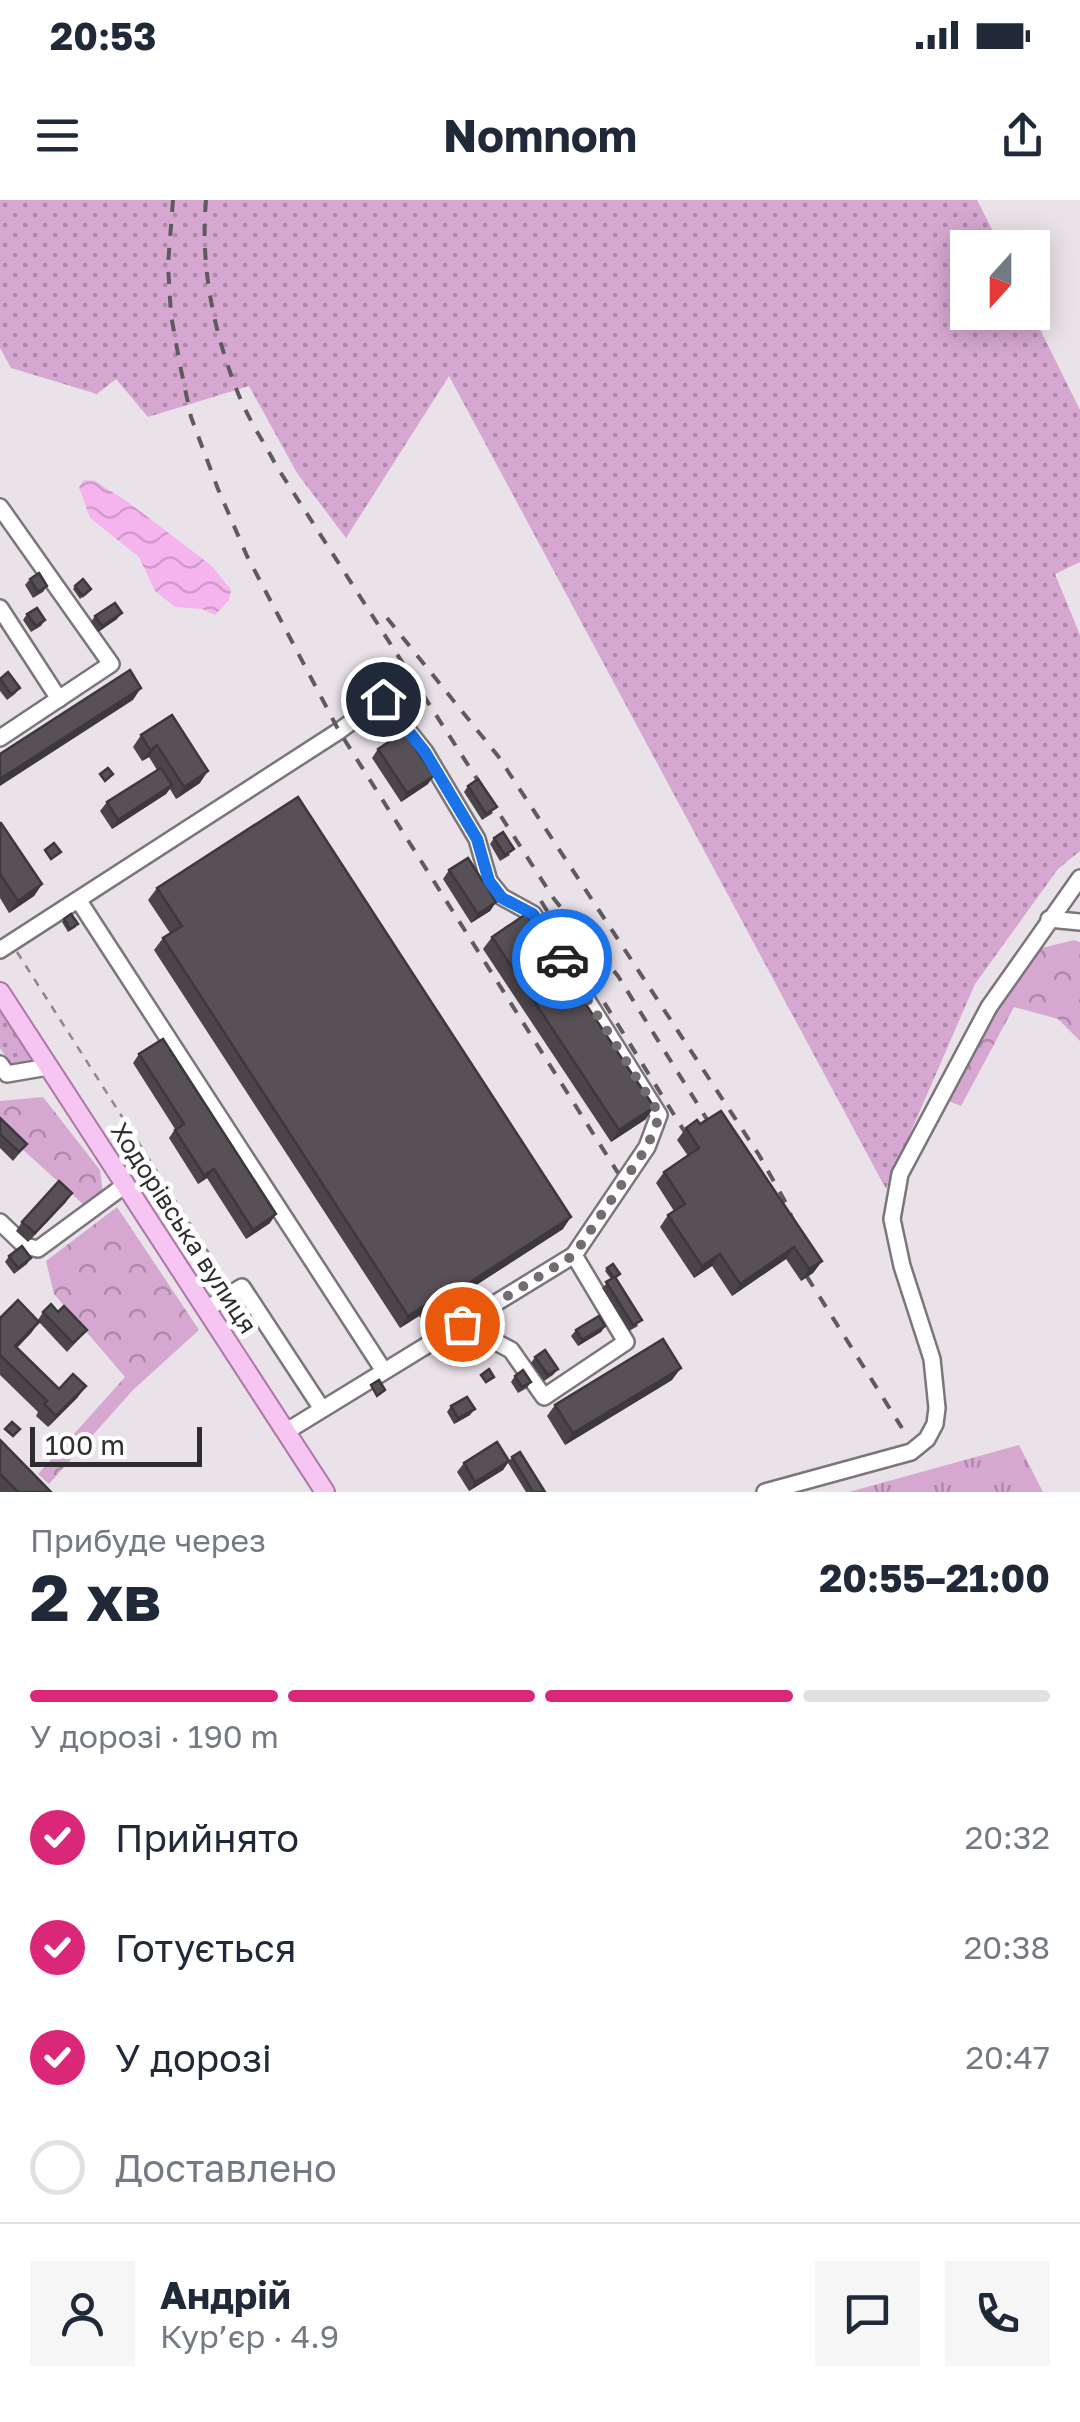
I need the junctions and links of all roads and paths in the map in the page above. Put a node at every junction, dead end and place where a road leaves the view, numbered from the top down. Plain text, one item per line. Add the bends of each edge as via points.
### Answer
1 (0, 507) edge
2 (0, 608) edge
3 (59, 699) junction
4 (2, 732) edge
5 (1080, 878) edge
6 (80, 901) junction
7 (1049, 919) junction
8 (1080, 922) edge
9 (6, 947) edge
10 (0, 992) edge
11 (0, 1064) edge
12 (48, 1067) junction
13 (125, 1185) junction
14 (0, 1222) edge
15 (574, 1255) junction
16 (234, 1292) junction
17 (208, 1308) junction
18 (462, 1324) junction
19 (384, 1371) junction
20 (322, 1410) junction
21 (287, 1431) junction
22 (325, 1492) edge
23 (766, 1492) edge

1 - 3 street via 111,664
2 - 3 street
3 - 4 street
5 - 7 street
6 - 9 street
6 - 15 street via 383,699 425,752 477,839 489,881 502,898 533,914 660,1115 647,1147
6 - 19 street
7 - 8 street
7 - 23 street via 989,1007 900,1174 892,1219 932,1358 937,1408 927,1440 911,1452
9 - 16 path
10 - 12 main road, Ходорівська вулиця
11 - 12 street via 7,1074
12 - 13 main road, Ходорівська вулиця
13 - 14 street via 38,1249 25,1246
13 - 17 main road, Ходорівська вулиця
15 - 18 street
15 - 18 street via 626,1342 544,1397 511,1350
16 - 17 street
16 - 20 street via 242,1288
17 - 21 main road, Ходорівська вулиця
18 - 19 street
19 - 20 street
20 - 21 street
21 - 22 main road, Ходорівська вулиця

